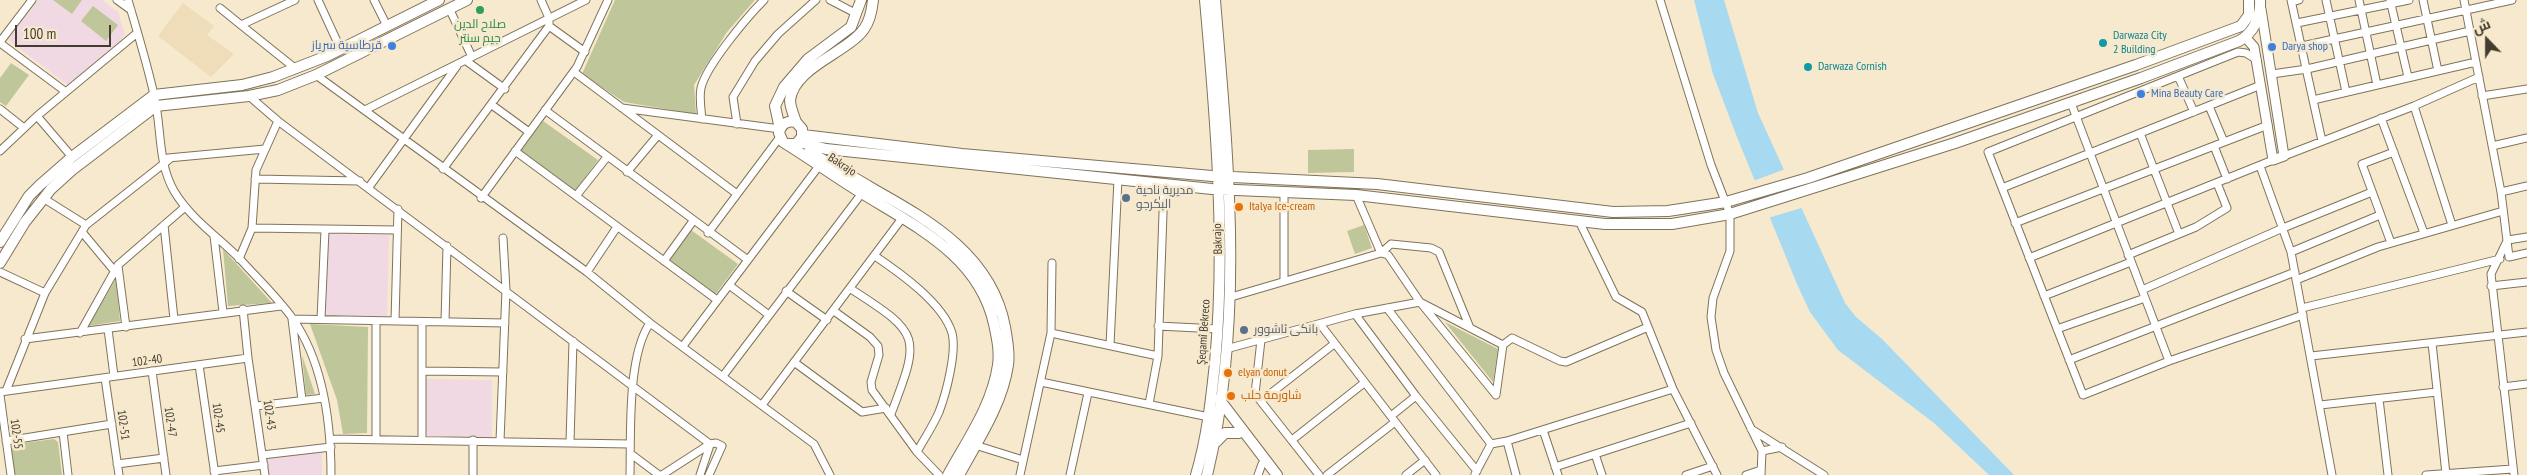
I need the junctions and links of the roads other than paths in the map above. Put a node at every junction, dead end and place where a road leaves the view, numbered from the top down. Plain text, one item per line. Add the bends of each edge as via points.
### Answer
1 (32, 0) edge
2 (117, 0) edge
3 (128, 0) edge
4 (295, 0) edge
5 (318, 0) edge
6 (374, 0) edge
7 (467, 0) edge
8 (541, 0) edge
9 (586, 0) edge
10 (608, 0) edge
11 (764, 0) edge
12 (816, 0) edge
13 (830, 0) edge
14 (861, 0) edge
15 (873, 0) edge
16 (1205, 0) edge
17 (1215, 0) edge
18 (1660, 0) edge
19 (2248, 0) edge
20 (2294, 0) edge
21 (2326, 0) edge
22 (2359, 0) edge
23 (2409, 0) edge
24 (2423, 0) edge
25 (2464, 0) edge
26 (2512, 0) edge
27 (436, 1) edge
28 (2260, 2) edge
29 (2391, 2) edge
30 (220, 8) dead end
31 (449, 8) junction
32 (131, 10) junction
33 (2361, 10) junction
34 (2466, 10) junction
35 (857, 14) junction
36 (2330, 16) junction
37 (2427, 18) junction
38 (549, 22) junction
39 (2297, 23) junction
40 (242, 25) junction
41 (2396, 25) junction
42 (387, 26) junction
43 (2470, 31) junction
44 (2366, 32) junction
45 (137, 33) junction
46 (2245, 37) junction
47 (2335, 39) junction
48 (2431, 40) junction
49 (0, 43) edge
50 (2302, 46) junction
51 (2401, 47) junction
52 (343, 48) junction
53 (585, 52) junction
54 (2370, 54) junction
55 (327, 56) junction
56 (351, 57) junction
57 (472, 57) junction
58 (2257, 60) junction
59 (462, 62) junction
60 (2340, 62) junction
61 (2476, 62) junction
62 (2136, 65) junction
63 (331, 67) junction
64 (296, 69) junction
65 (2307, 69) junction
66 (2438, 71) junction
67 (574, 72) junction
68 (2272, 74) junction
69 (316, 75) junction
70 (2178, 76) junction
71 (2479, 77) junction
72 (2140, 78) junction
73 (2408, 78) junction
74 (2261, 85) junction
75 (2377, 85) junction
76 (504, 88) junction
77 (2527, 89) edge
78 (66, 92) junction
79 (2346, 92) junction
80 (154, 95) junction
81 (249, 96) junction
82 (2482, 96) junction
83 (2313, 100) junction
84 (2071, 103) junction
85 (492, 105) junction
86 (156, 106) junction
87 (2209, 106) junction
88 (2414, 106) junction
89 (620, 108) junction
90 (0, 109) edge
91 (365, 110) junction
92 (545, 110) junction
93 (2194, 112) junction
94 (36, 116) junction
95 (2076, 117) junction
96 (2381, 118) junction
97 (702, 119) junction
98 (278, 121) junction
99 (796, 122) junction
100 (737, 124) junction
101 (2268, 125) junction
102 (24, 128) junction
103 (529, 132) junction
104 (2140, 133) junction
105 (658, 135) junction
106 (2527, 138) edge
107 (791, 139) junction
108 (403, 140) junction
109 (2322, 141) junction
110 (2224, 142) junction
111 (2214, 146) junction
112 (2492, 146) junction
113 (265, 149) junction
114 (0, 151) edge
115 (515, 151) junction
116 (2394, 152) junction
117 (2090, 153) junction
118 (2284, 156) junction
119 (72, 157) junction
120 (608, 157) junction
121 (2273, 160) junction
122 (163, 161) junction
123 (819, 166) junction
124 (1043, 166) junction
125 (2260, 166) junction
126 (2154, 169) junction
127 (443, 170) junction
128 (628, 172) junction
129 (1218, 176) junction
130 (1230, 176) junction
131 (255, 179) junction
132 (1118, 179) junction
133 (2227, 179) junction
134 (360, 181) junction
135 (1815, 181) junction
136 (2218, 183) junction
137 (1164, 184) junction
138 (2527, 186) edge
139 (369, 188) junction
140 (2002, 188) junction
141 (2104, 189) junction
142 (1224, 190) junction
143 (1284, 192) junction
144 (2372, 192) junction
145 (2502, 192) junction
146 (862, 193) junction
147 (737, 194) junction
148 (1356, 194) junction
149 (576, 196) junction
150 (43, 198) junction
151 (481, 198) junction
152 (1726, 202) junction
153 (2168, 203) junction
154 (185, 207) junction
155 (398, 209) junction
156 (2503, 211) junction
157 (1730, 214) junction
158 (2380, 215) junction
159 (903, 217) junction
160 (693, 221) junction
161 (1579, 221) junction
162 (2015, 223) junction
163 (2117, 224) junction
164 (86, 225) junction
165 (164, 225) junction
166 (2452, 225) junction
167 (617, 227) junction
168 (928, 227) junction
169 (252, 228) junction
170 (2283, 228) junction
171 (325, 230) junction
172 (397, 230) junction
173 (82, 232) junction
174 (708, 233) junction
175 (2424, 233) junction
176 (2180, 234) junction
177 (2, 235) edge
178 (214, 236) junction
179 (2527, 237) edge
180 (503, 238) dead end
181 (2508, 240) junction
182 (2391, 243) junction
183 (447, 246) junction
184 (2292, 252) junction
185 (1381, 253) junction
186 (2527, 253) edge
187 (875, 256) junction
188 (2509, 256) junction
189 (2030, 258) junction
190 (2130, 258) junction
191 (239, 259) junction
192 (2498, 259) junction
193 (748, 260) junction
194 (664, 261) junction
195 (0, 263) edge
196 (1052, 263) dead end
197 (116, 268) junction
198 (0, 272) edge
199 (587, 272) junction
200 (2295, 272) junction
201 (2296, 280) junction
202 (1284, 281) junction
203 (2527, 282) edge
204 (729, 285) junction
205 (2491, 286) junction
206 (852, 289) junction
207 (506, 290) junction
208 (786, 291) junction
209 (45, 292) junction
210 (2143, 294) junction
211 (2044, 296) junction
212 (1231, 297) junction
213 (718, 300) junction
214 (1420, 302) junction
215 (281, 306) junction
216 (1387, 308) junction
217 (242, 309) junction
218 (2302, 311) junction
219 (223, 312) junction
220 (834, 312) junction
221 (1355, 314) junction
222 (768, 315) junction
223 (292, 318) junction
224 (321, 319) junction
225 (174, 320) junction
226 (827, 320) junction
227 (376, 321) junction
228 (395, 321) junction
229 (422, 322) junction
230 (445, 322) junction
231 (505, 323) junction
232 (650, 323) junction
233 (1320, 324) junction
234 (126, 326) junction
235 (1158, 326) junction
236 (2156, 326) junction
237 (1648, 327) junction
238 (1470, 328) junction
239 (108, 329) junction
240 (1218, 329) junction
241 (2057, 329) junction
242 (1052, 332) junction
243 (2527, 332) edge
244 (80, 334) junction
245 (2496, 336) junction
246 (25, 339) junction
247 (1262, 340) junction
248 (573, 341) junction
249 (2432, 343) junction
250 (1334, 344) junction
251 (1110, 345) junction
252 (1503, 345) junction
253 (683, 346) junction
254 (1226, 349) junction
255 (1158, 356) junction
256 (2311, 356) junction
257 (248, 358) junction
258 (2069, 360) junction
259 (2169, 361) junction
260 (794, 362) junction
261 (199, 365) junction
262 (152, 371) junction
263 (423, 371) junction
264 (503, 372) junction
265 (114, 376) junction
266 (723, 376) junction
267 (105, 378) junction
268 (1041, 382) junction
269 (1364, 383) junction
270 (2527, 384) edge
271 (633, 386) junction
272 (2503, 387) junction
273 (1672, 389) junction
274 (2, 392) edge
275 (2437, 392) junction
276 (1088, 393) junction
277 (1416, 396) junction
278 (324, 398) junction
279 (2379, 399) junction
280 (302, 400) junction
281 (1261, 401) junction
282 (1215, 402) junction
283 (1149, 404) junction
284 (762, 405) junction
285 (2320, 405) junction
286 (256, 406) junction
287 (888, 411) junction
288 (1393, 419) junction
289 (1691, 423) junction
290 (112, 424) junction
291 (1210, 424) junction
292 (1751, 429) junction
293 (1543, 430) junction
294 (63, 432) junction
295 (1238, 433) junction
296 (376, 439) junction
297 (422, 439) junction
298 (474, 440) junction
299 (1292, 440) junction
300 (6, 441) junction
301 (500, 441) junction
302 (1507, 441) junction
303 (570, 442) junction
304 (332, 443) junction
305 (630, 444) junction
306 (710, 444) junction
307 (1214, 444) junction
308 (1491, 444) junction
309 (975, 445) junction
310 (1782, 447) junction
311 (1762, 451) junction
312 (917, 452) junction
313 (631, 454) junction
314 (1595, 454) junction
315 (262, 455) junction
316 (164, 458) junction
317 (1023, 460) junction
318 (1425, 460) junction
319 (117, 464) junction
320 (1262, 464) junction
321 (264, 465) junction
322 (1713, 466) junction
323 (1555, 467) junction
324 (1704, 472) edge
325 (2514, 472) edge
326 (215, 473) edge
327 (1476, 473) edge
328 (1761, 473) edge
329 (962, 474) edge
330 (2446, 474) junction
331 (11, 475) edge
332 (68, 475) edge
333 (119, 475) edge
334 (166, 475) edge
335 (265, 475) edge
336 (332, 475) edge
337 (474, 475) edge
338 (630, 475) edge
339 (660, 475) edge
340 (700, 475) edge
341 (709, 475) edge
342 (830, 475) edge
343 (939, 475) edge
344 (948, 475) edge
345 (1020, 475) edge
346 (1070, 475) edge
347 (1196, 475) edge
348 (1207, 475) edge
349 (1258, 475) edge
350 (1271, 475) edge
351 (1277, 475) edge
352 (1318, 475) edge
353 (1327, 475) edge
354 (1406, 475) edge
355 (1436, 475) edge
356 (1516, 475) edge
357 (1558, 475) edge
358 (1602, 475) edge
359 (1686, 475) edge
360 (1717, 475) edge
361 (1746, 475) edge
362 (1824, 475) edge
363 (2332, 475) edge
364 (2388, 475) edge
365 (2426, 475) edge

1 - 49 street
2 - 32 street
3 - 32 street
4 - 40 street
5 - 52 street
6 - 42 street
7 - 31 main road
8 - 38 street
9 - 38 street
10 - 53 street
11 - 97 street via 738,27 703,82 700,95
12 - 100 street via 754,61 733,97
13 - 35 street
14 - 35 main road
15 - 99 main road via 868,22 859,34 814,67 796,88 790,100
16 - 129 main road
17 - 130 main road, Bakrajo
18 - 152 street via 1711,165
19 - 62 main road via 2249,16 2241,26
20 - 39 street
21 - 36 street
22 - 33 street
23 - 29 street
24 - 37 street
25 - 34 street
26 - 34 street
27 - 42 main road
28 - 46 main road via 2254,27
28 - 68 street
29 - 33 street
29 - 41 street
30 - 40 street
31 - 56 main road
31 - 57 street
32 - 45 street
33 - 36 street
33 - 44 street
34 - 37 street
34 - 43 street
35 - 107 main road via 846,31 808,59 784,87 775,106
36 - 39 street
36 - 47 street
37 - 41 street
37 - 48 street
38 - 53 street
38 - 57 street
38 - 76 street
39 - 50 street
40 - 64 street
41 - 44 street
41 - 51 street
42 - 52 main road
43 - 48 street
43 - 61 street
44 - 47 street
44 - 54 street
45 - 78 street
45 - 80 street
46 - 58 street via 2254,47
46 - 72 main road
47 - 50 street
47 - 60 street
48 - 51 street
48 - 66 street
49 - 78 street
50 - 65 street
51 - 54 street
51 - 73 street
52 - 55 main road
52 - 56 main road
53 - 67 street
54 - 60 street
54 - 75 street
55 - 63 main road
55 - 64 main road
56 - 63 main road
57 - 59 street
58 - 70 street via 2238,52
58 - 74 street
59 - 76 street
59 - 91 street
59 - 108 street
60 - 65 street
60 - 79 street
61 - 66 street
61 - 71 street
62 - 72 main road
62 - 135 main road
63 - 69 main road
64 - 80 main road via 249,84
65 - 68 street
65 - 83 street
66 - 73 street
67 - 89 street
67 - 92 street
68 - 118 street
69 - 81 main road via 278,90
69 - 91 street
70 - 93 street
70 - 95 street
71 - 82 street
71 - 88 street
72 - 84 main road
73 - 75 street
74 - 87 street
74 - 101 street
75 - 79 street
76 - 85 street
77 - 82 street
78 - 94 street
79 - 83 street
80 - 86 street
80 - 119 main road
81 - 86 main road
81 - 98 street
82 - 112 street
83 - 109 street
84 - 95 street
84 - 135 main road via 1955,143
85 - 103 street
85 - 127 street
86 - 122 street
86 - 150 main road via 72,170
87 - 93 street
87 - 110 street
88 - 96 street
88 - 166 street
89 - 97 street
89 - 105 street
90 - 102 street
91 - 108 street
92 - 103 street
92 - 120 street
93 - 104 street
94 - 102 street
94 - 119 street
95 - 117 street
95 - 140 street via 1988,152
96 - 109 street
96 - 116 street
97 - 100 street
98 - 113 street
98 - 134 street
99 - 107 main road via 802,129
99 - 107 main road via 786,122
100 - 107 street
101 - 110 street
101 - 121 street
102 - 114 street
103 - 115 street
104 - 117 street
104 - 126 street
105 - 128 street
105 - 147 street
106 - 112 street
107 - 123 main road, Bakrajo
107 - 124 main road via 826,149
107 - 147 street
107 - 168 main road
108 - 127 street
108 - 139 street
109 - 118 street
110 - 111 street
111 - 126 street
111 - 133 street
112 - 145 street
113 - 122 street
113 - 131 street
115 - 149 street
115 - 151 street
116 - 144 street via 2362,164
116 - 175 street
117 - 140 street
117 - 141 street
118 - 121 street
119 - 177 main road via 35,190
120 - 128 street
120 - 149 street
121 - 125 street
122 - 154 street via 169,182
122 - 164 street
123 - 146 main road, Bakrajo
123 - 193 street
124 - 129 main road
124 - 132 main road
125 - 133 street
125 - 170 street
126 - 141 street
126 - 153 street
127 - 151 street
128 - 160 street
129 - 130 main road
129 - 142 main road, Bakrajo
130 - 142 main road, Bakrajo
130 - 152 main road via 1377,184 1613,212 1668,211
131 - 134 street
131 - 169 street
132 - 137 main road
132 - 251 street
133 - 136 street
134 - 139 street
135 - 152 main road
135 - 157 main road
136 - 153 street
136 - 176 street via 2227,208
137 - 142 main road
137 - 235 street
138 - 145 street
139 - 155 street
140 - 162 street
141 - 162 street
141 - 163 street
142 - 143 main road
142 - 212 main road, Bakrajo
142 - 240 main road, Şeqamî Bekreco
143 - 148 main road
143 - 202 street
144 - 158 street
144 - 170 street
145 - 156 street
146 - 159 main road, Bakrajo
146 - 208 street
147 - 174 street
148 - 161 main road
148 - 185 street
149 - 167 street
150 - 164 street
150 - 195 main road
151 - 199 street
152 - 157 street
153 - 163 street
153 - 176 street
154 - 165 street
154 - 178 street
155 - 172 street
155 - 183 street
156 - 166 street
156 - 181 street
157 - 161 main road via 1672,224
157 - 292 street via 1730,251 1713,298 1711,317 1721,366
158 - 182 street
158 - 184 street
159 - 168 main road, Bakrajo
159 - 187 street
160 - 174 street
160 - 194 street
161 - 237 street via 1616,298 1639,309
162 - 189 street
163 - 189 street
163 - 190 street
164 - 173 street
165 - 197 street
165 - 225 street
166 - 175 street
167 - 194 street
167 - 199 street
168 - 309 main road via 961,246 979,269 998,304 1005,330 1008,355 1004,382 993,413
168 - 344 main road, Bakrajo via 977,283 992,316 999,355 985,409
169 - 171 street
169 - 191 street
170 - 184 street
170 - 210 street
171 - 172 street
171 - 224 street
172 - 228 street
173 - 197 street
173 - 209 street
174 - 193 street
175 - 182 street
176 - 190 street
178 - 191 street
178 - 219 street
179 - 181 street
180 - 207 street
181 - 188 street
181 - 192 street
182 - 201 street
183 - 207 street
183 - 230 street
184 - 200 street
185 - 202 street
185 - 214 street via 1388,256
185 - 238 street via 1391,244 1439,252
186 - 188 street
187 - 206 street
187 - 312 street via 921,290 945,319 952,333 953,348 939,412
188 - 192 street
189 - 211 street
190 - 210 street
190 - 211 street
191 - 215 street
192 - 205 street via 2491,274
192 - 218 street
193 - 204 street
194 - 213 street
196 - 242 street
197 - 234 street
197 - 244 street
198 - 209 street
199 - 232 street
200 - 201 street
200 - 236 street
201 - 218 street
202 - 212 street
203 - 205 street
204 - 213 street
204 - 222 street
205 - 245 street
206 - 220 street
206 - 287 street via 892,316 909,336 910,358
207 - 231 street
207 - 248 street
208 - 222 street
208 - 226 street
209 - 246 street
210 - 236 street
210 - 241 street
211 - 241 street
212 - 254 main road, Bakrajo
213 - 253 street
214 - 216 street
214 - 238 street
214 - 252 street via 1496,395
215 - 217 street
215 - 223 street
216 - 221 street
216 - 308 street
217 - 219 street
217 - 257 street
218 - 256 street
218 - 259 street
219 - 225 street
220 - 226 street
220 - 287 street via 878,346 879,355 871,386
221 - 233 street
221 - 277 street
222 - 266 street
223 - 224 street
223 - 278 street via 308,348
223 - 280 street
224 - 227 street
225 - 234 street
226 - 260 street
227 - 228 street
227 - 296 street
228 - 229 street
229 - 230 street
229 - 263 street
230 - 231 street
231 - 264 street
232 - 253 street
232 - 271 street via 640,344
233 - 247 street
233 - 250 street
234 - 239 street
235 - 240 street
235 - 255 street
236 - 258 street
236 - 259 street
237 - 252 street via 1566,362 1512,338
237 - 273 street
238 - 252 street
239 - 244 street
239 - 265 street
240 - 282 main road, Şeqamî Bekreco
241 - 258 street
242 - 251 street
242 - 268 street
243 - 245 street
244 - 246 street
245 - 249 street
245 - 272 street
246 - 274 street
247 - 254 street
247 - 281 street via 1255,394
248 - 271 street
248 - 303 street
249 - 256 street
249 - 275 street
250 - 269 street
250 - 281 street
251 - 255 street
253 - 266 street
254 - 282 main road, Bakrajo
255 - 283 street
256 - 285 street
257 - 261 street, 102-40
257 - 286 street, 102-43
258 - 259 street via 2083,395
260 - 284 street
260 - 287 street via 862,412
261 - 262 street, 102-40
261 - 326 street, 102-45
262 - 265 street, 102-40
262 - 316 street, 102-47
263 - 264 street
263 - 297 street
264 - 301 street
265 - 267 street, 102-40
266 - 284 street
267 - 274 street, 102-40
267 - 290 street, 102-51
268 - 276 street
268 - 317 street
269 - 288 street
269 - 299 street
270 - 272 street
271 - 305 street
271 - 306 street
272 - 325 street
273 - 289 street
273 - 293 street
274 - 300 street, 102-55
275 - 279 street
275 - 330 street
276 - 283 street
276 - 346 street
277 - 288 street
277 - 327 street
278 - 280 street
278 - 304 street
279 - 285 street
279 - 364 street
280 - 286 street
281 - 299 street
282 - 291 main road, Bakrajo
282 - 295 main road
282 - 351 main road
283 - 291 street
284 - 342 street via 814,444
285 - 363 street
286 - 315 street, 102-43
287 - 312 street
288 - 318 street
288 - 353 street
289 - 314 street
289 - 322 street
290 - 294 street
290 - 319 street, 102-51
291 - 307 main road, Bakrajo
291 - 347 main road
292 - 310 street
292 - 311 street
293 - 302 street
293 - 323 street
294 - 300 street
294 - 332 street
295 - 307 main road via 1225,433
295 - 320 main road
296 - 297 street
296 - 304 street
297 - 298 street
298 - 301 street
298 - 337 street
299 - 352 street
300 - 331 street, 102-55
301 - 303 street
302 - 308 street
302 - 356 street
303 - 305 street
304 - 315 street
304 - 336 street
305 - 313 street
306 - 339 street
306 - 340 street
306 - 341 street via 722,446
307 - 348 main road, Bakrajo
308 - 327 street
309 - 317 street
309 - 329 main road
310 - 311 street
310 - 362 street
311 - 328 street
312 - 343 street
313 - 338 street
313 - 339 street
314 - 323 street
314 - 358 street
315 - 321 street, 102-43
316 - 319 street
316 - 334 street, 102-47
317 - 345 street
318 - 354 street
318 - 355 street
319 - 333 street, 102-51
320 - 349 street
320 - 350 main road
321 - 326 street
321 - 335 street, 102-43
322 - 324 street
322 - 360 street
323 - 357 street
324 - 359 street
325 - 330 street
328 - 361 street
330 - 365 street

